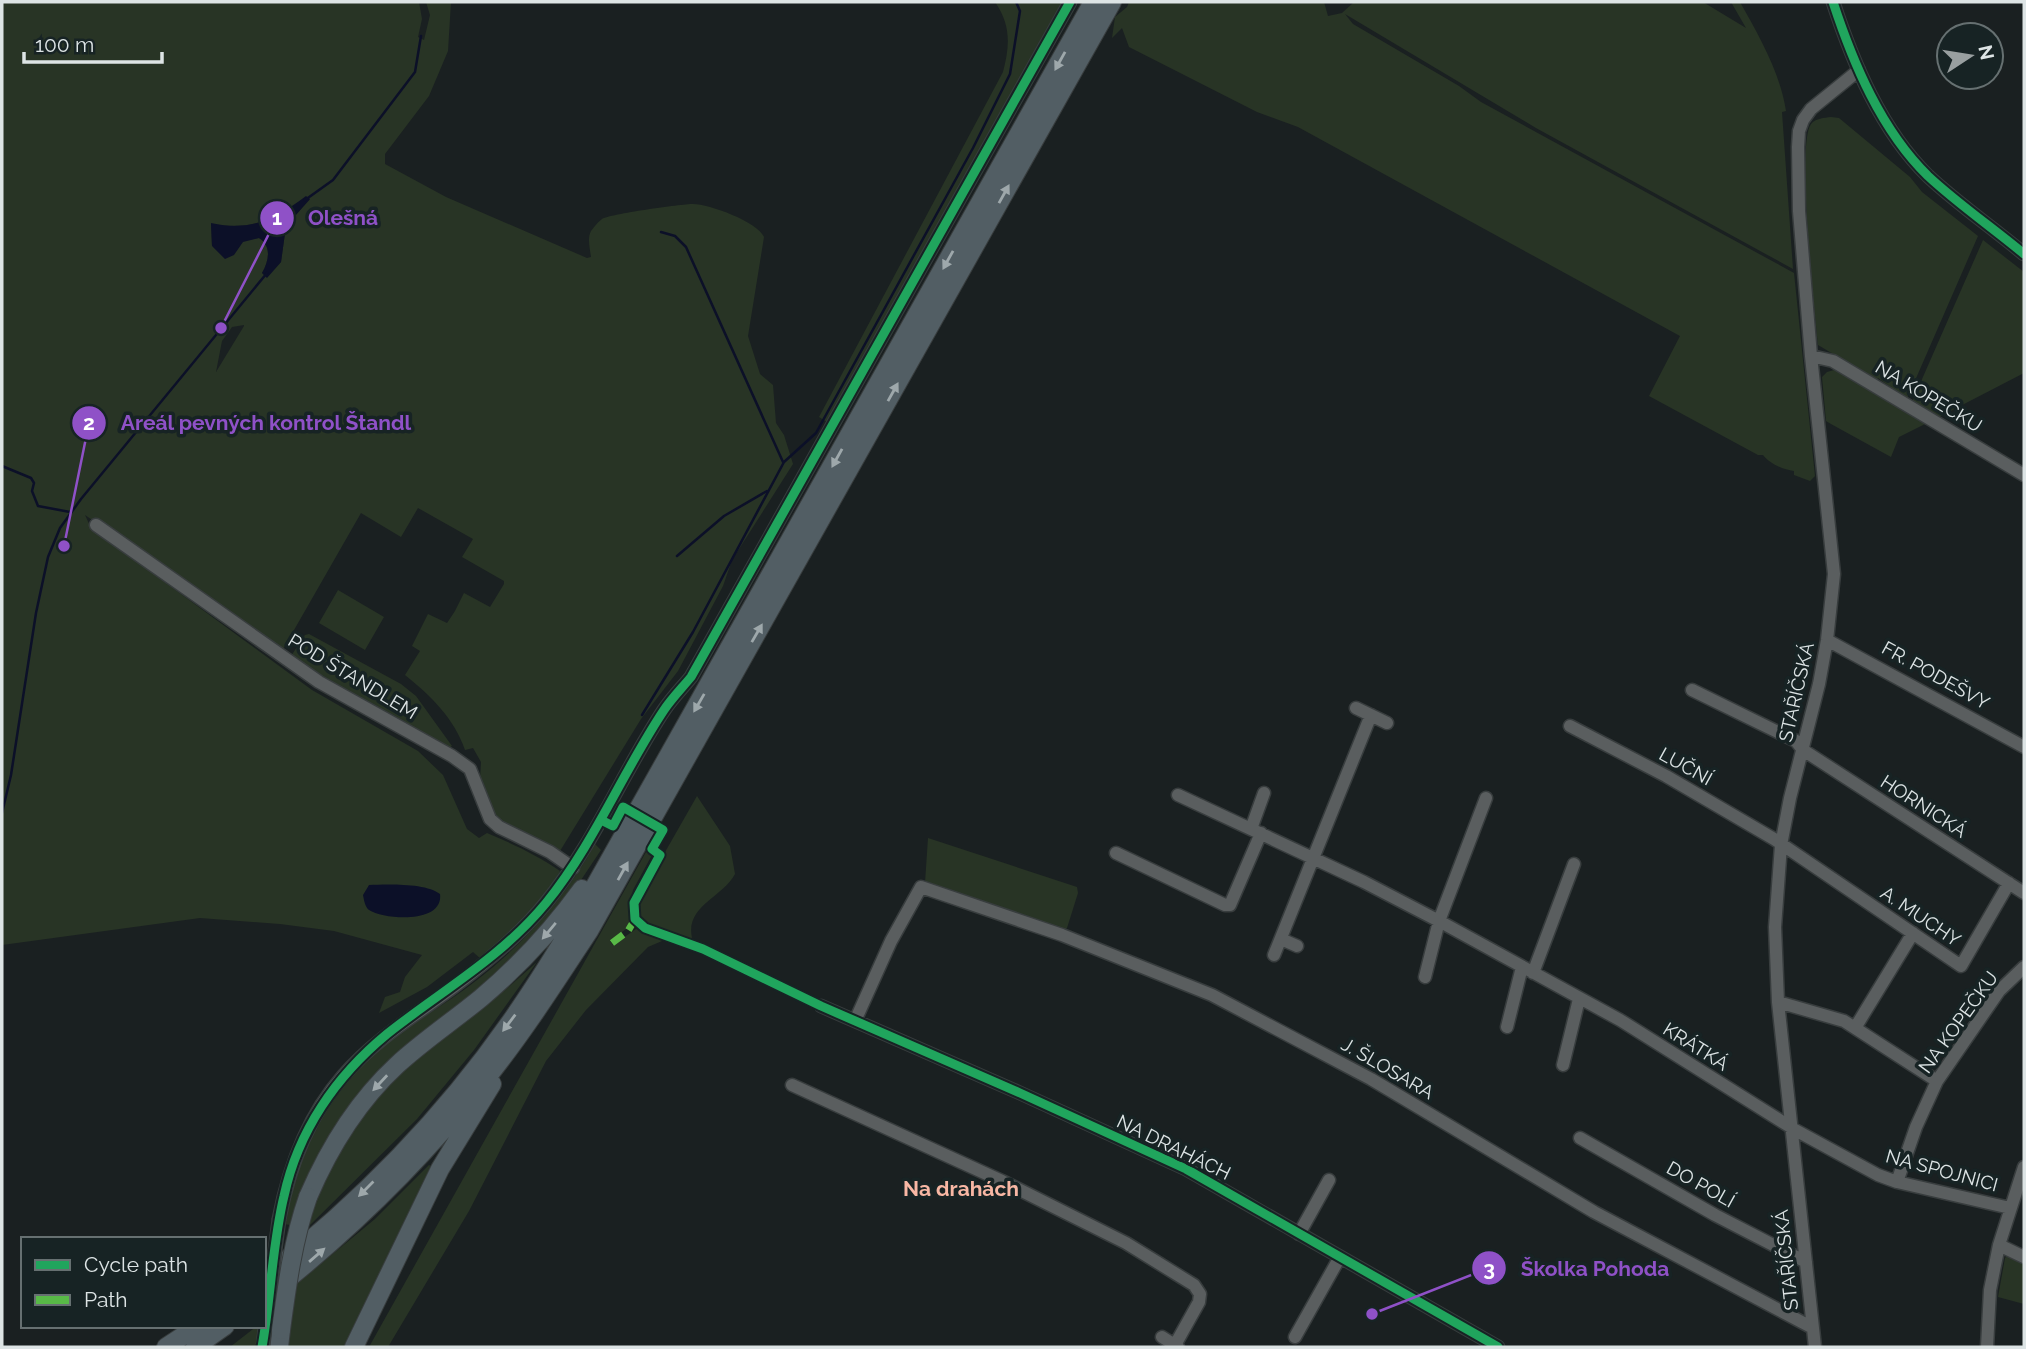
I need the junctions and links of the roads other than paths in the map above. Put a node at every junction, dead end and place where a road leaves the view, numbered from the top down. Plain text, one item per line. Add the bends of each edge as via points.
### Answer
1 (1070, 2) edge
2 (1093, 2) edge
3 (1112, 2) edge
4 (1833, 2) edge
5 (1859, 70) junction
6 (2024, 254) edge
7 (1811, 356) junction
8 (2024, 475) edge
9 (96, 525) dead end
10 (1827, 640) junction
11 (1692, 690) dead end
12 (1356, 708) dead end
13 (1371, 715) junction
14 (1387, 723) dead end
15 (1570, 726) dead end
16 (2024, 747) edge
17 (1802, 750) junction
18 (1264, 793) dead end
19 (1178, 794) dead end
20 (645, 796) junction
21 (1486, 798) dead end
22 (1256, 831) junction
23 (1781, 845) junction
24 (1116, 853) dead end
25 (1313, 858) junction
26 (1574, 864) dead end
27 (573, 868) junction
28 (2009, 883) junction
29 (2024, 893) edge
30 (1439, 921) junction
31 (1913, 933) junction
32 (1281, 939) junction
33 (1297, 946) dead end
34 (1275, 955) dead end
35 (2024, 967) edge
36 (1527, 970) junction
37 (1425, 977) dead end
38 (1579, 999) junction
39 (1778, 1002) junction
40 (821, 1006) dead end
41 (535, 1012) junction
42 (855, 1021) junction
43 (1507, 1027) dead end
44 (1855, 1028) junction
45 (1563, 1065) dead end
46 (1937, 1080) junction
47 (792, 1085) dead end
48 (1790, 1127) junction
49 (1580, 1138) dead end
50 (2024, 1167) edge
51 (1329, 1180) dead end
52 (1896, 1182) junction
53 (2010, 1208) junction
54 (1299, 1234) junction
55 (1999, 1245) junction
56 (1340, 1257) junction
57 (2024, 1257) edge
58 (1806, 1262) junction
59 (266, 1276) edge
60 (266, 1296) edge
61 (195, 1328) edge
62 (222, 1328) edge
63 (1813, 1328) junction
64 (1162, 1337) dead end
65 (1296, 1337) dead end
66 (271, 1342) edge
67 (1177, 1346) edge
68 (166, 1347) edge
69 (195, 1347) edge
70 (354, 1347) edge
71 (1498, 1347) edge
72 (1815, 1347) edge
73 (1987, 1347) edge

1 - 27 street via 691,677 665,709
2 -> 20 highway
41 -> 3 highway via 589,931
4 - 5 street
5 - 6 street via 1894,133 1928,175
5 - 7 street, STAŘÍČSKÁ via 1811,109 1799,131 1799,211
7 - 8 street, NA KOPEČKU via 1833,361
7 - 10 street, STAŘÍČSKÁ via 1833,556
9 - 27 street, POD ŠTANDLEM via 319,681 461,762 470,769 490,819
10 - 16 street, FR. PODEŠVY
10 - 17 street, STAŘÍČSKÁ
11 - 17 street, HORNICKÁ via 1796,741
12 - 13 street
13 - 14 street
13 - 25 street
15 - 23 street, LUČNÍ via 1666,776
17 - 23 street, STAŘÍČSKÁ
17 - 28 street, HORNICKÁ
18 - 22 street
19 - 22 street, KRÁTKÁ
20 -> 59 highway via 566,937 474,1070 362,1194
20 -> 66 highway, bridge via 539,942 479,1000 397,1065 358,1108 308,1197
21 - 30 street
22 - 24 street via 1230,905
22 - 25 street, KRÁTKÁ
23 - 31 street, A. MUCHY
23 - 39 street, STAŘÍČSKÁ via 1775,927
25 - 30 street, KRÁTKÁ
25 - 32 street
26 - 36 street
27 - 66 street, bridge via 506,945 388,1034 342,1077 323,1102 288,1180 279,1219
28 - 29 street, HORNICKÁ
28 - 31 street, A. MUCHY via 1961,966
30 - 36 street, KRÁTKÁ
30 - 37 street
31 - 44 street
32 - 33 street
32 - 34 street
35 - 46 street, NA KOPEČKU via 1999,991
36 - 38 street, KRÁTKÁ
36 - 43 street
38 - 45 street
38 - 48 street, KRÁTKÁ
39 - 44 street
39 - 48 street, STAŘÍČSKÁ
40 - 42 street, NA DRAHÁCH
60 -> 41 highway via 372,1205 485,1080
41 - 70 highway via 440,1169
42 - 54 street, NA DRAHÁCH via 1186,1169
42 - 63 street, J. ŠLOSARA via 921,887 1062,935 1212,995 1371,1079 1594,1212
44 - 46 street
46 - 52 street, NA KOPEČKU
47 - 67 street via 1002,1181 1126,1243 1194,1285 1199,1302
48 - 52 street, NA SPOJNICI
48 - 58 street, STAŘÍČSKÁ
49 - 58 street, DO POLÍ
50 - 53 street
51 - 54 street
52 - 53 street, NA SPOJNICI
53 - 55 street
54 - 56 street, NA DRAHÁCH
55 - 57 street
55 - 73 street via 1990,1290
56 - 65 street
56 - 71 street, NA DRAHÁCH
58 - 63 street, STAŘÍČSKÁ
61 - 68 highway
62 - 69 highway
63 - 72 street, STAŘÍČSKÁ
64 - 67 street

